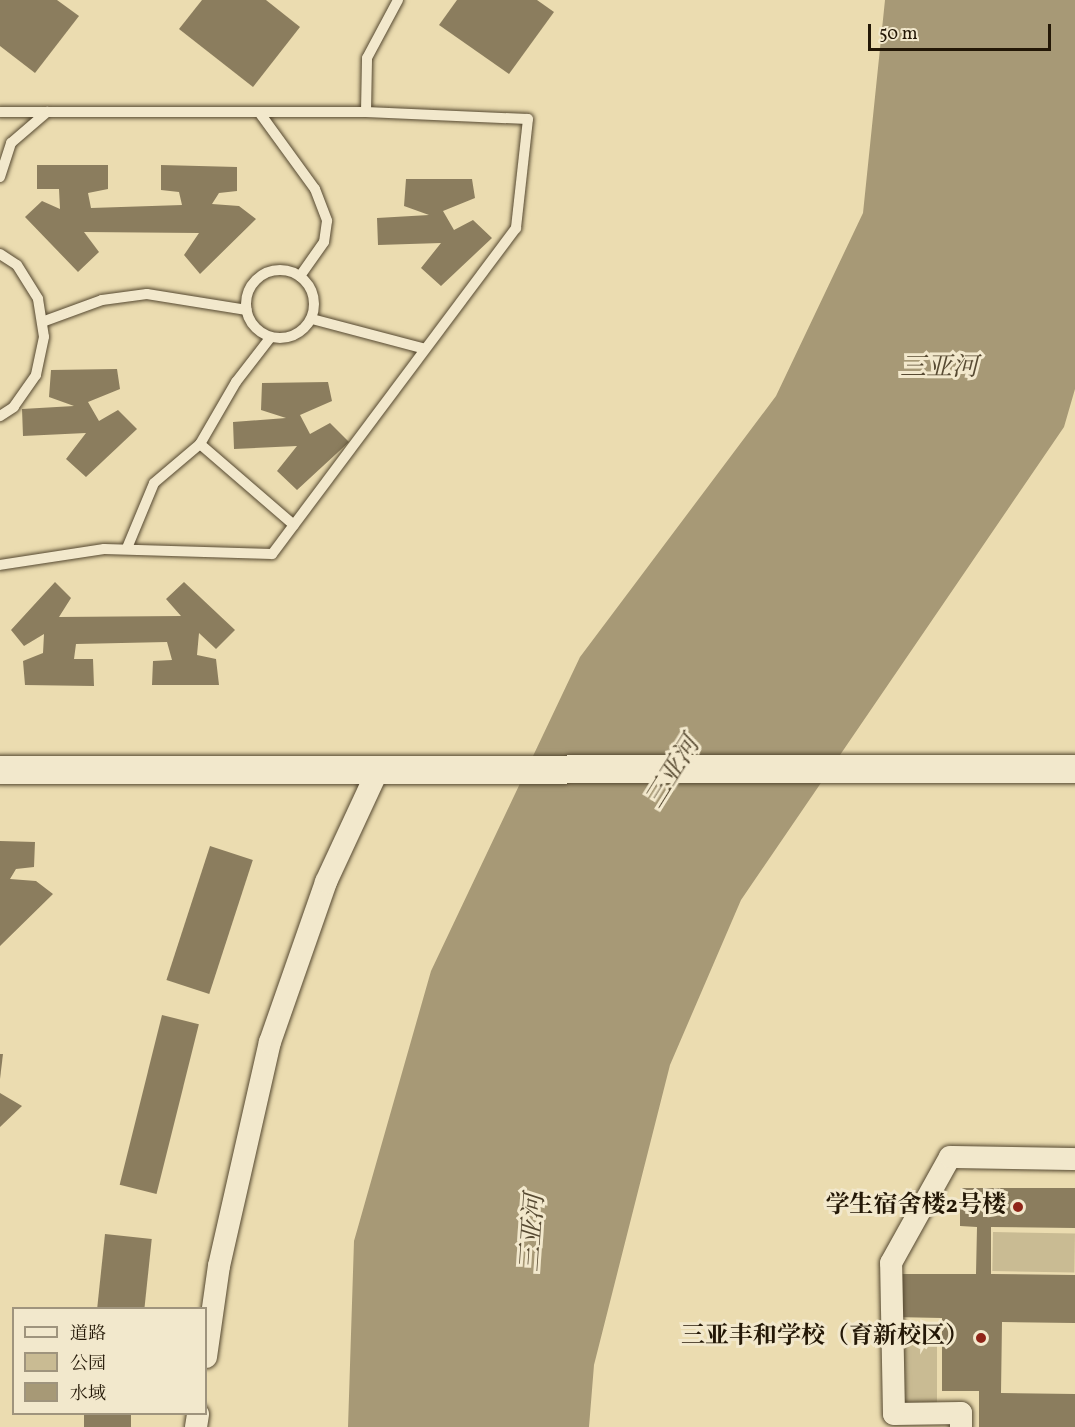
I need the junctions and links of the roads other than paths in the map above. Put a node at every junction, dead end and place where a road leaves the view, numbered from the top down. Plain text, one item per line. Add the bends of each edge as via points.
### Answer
1 (398, 0) edge
2 (0, 112) edge
3 (47, 112) junction
4 (260, 112) junction
5 (366, 112) junction
6 (0, 177) edge
7 (0, 254) edge
8 (300, 276) junction
9 (247, 310) junction
10 (312, 319) junction
11 (42, 322) junction
12 (270, 338) junction
13 (422, 348) junction
14 (0, 416) edge
15 (201, 444) junction
16 (294, 525) junction
17 (127, 548) junction
18 (0, 565) edge
19 (1075, 769) edge
20 (0, 770) edge
21 (378, 770) junction
22 (1075, 1159) edge
23 (207, 1350) edge
24 (961, 1427) edge

1 - 5 lane via 367,58
2 - 3 lane
3 - 4 lane
3 - 6 lane via 11,143
4 - 5 lane
4 - 8 lane via 315,189 327,221 324,242
5 - 13 lane via 528,119 516,228
7 - 11 lane via 17,266 38,298
8 - 9 lane via 277,270 255,279 245,301
8 - 10 lane via 314,295
9 - 11 lane via 147,294 102,300
9 - 12 lane via 251,324
10 - 12 lane via 294,336
10 - 13 lane
11 - 14 lane via 36,375 14,407
12 - 15 lane via 236,382
13 - 16 lane
15 - 16 lane
15 - 17 lane via 154,483
16 - 17 lane via 272,554
17 - 18 lane
19 - 21 street
20 - 21 street
21 - 23 street via 326,882 270,1042 219,1266
22 - 24 street via 950,1157 891,1263 894,1414 961,1413

